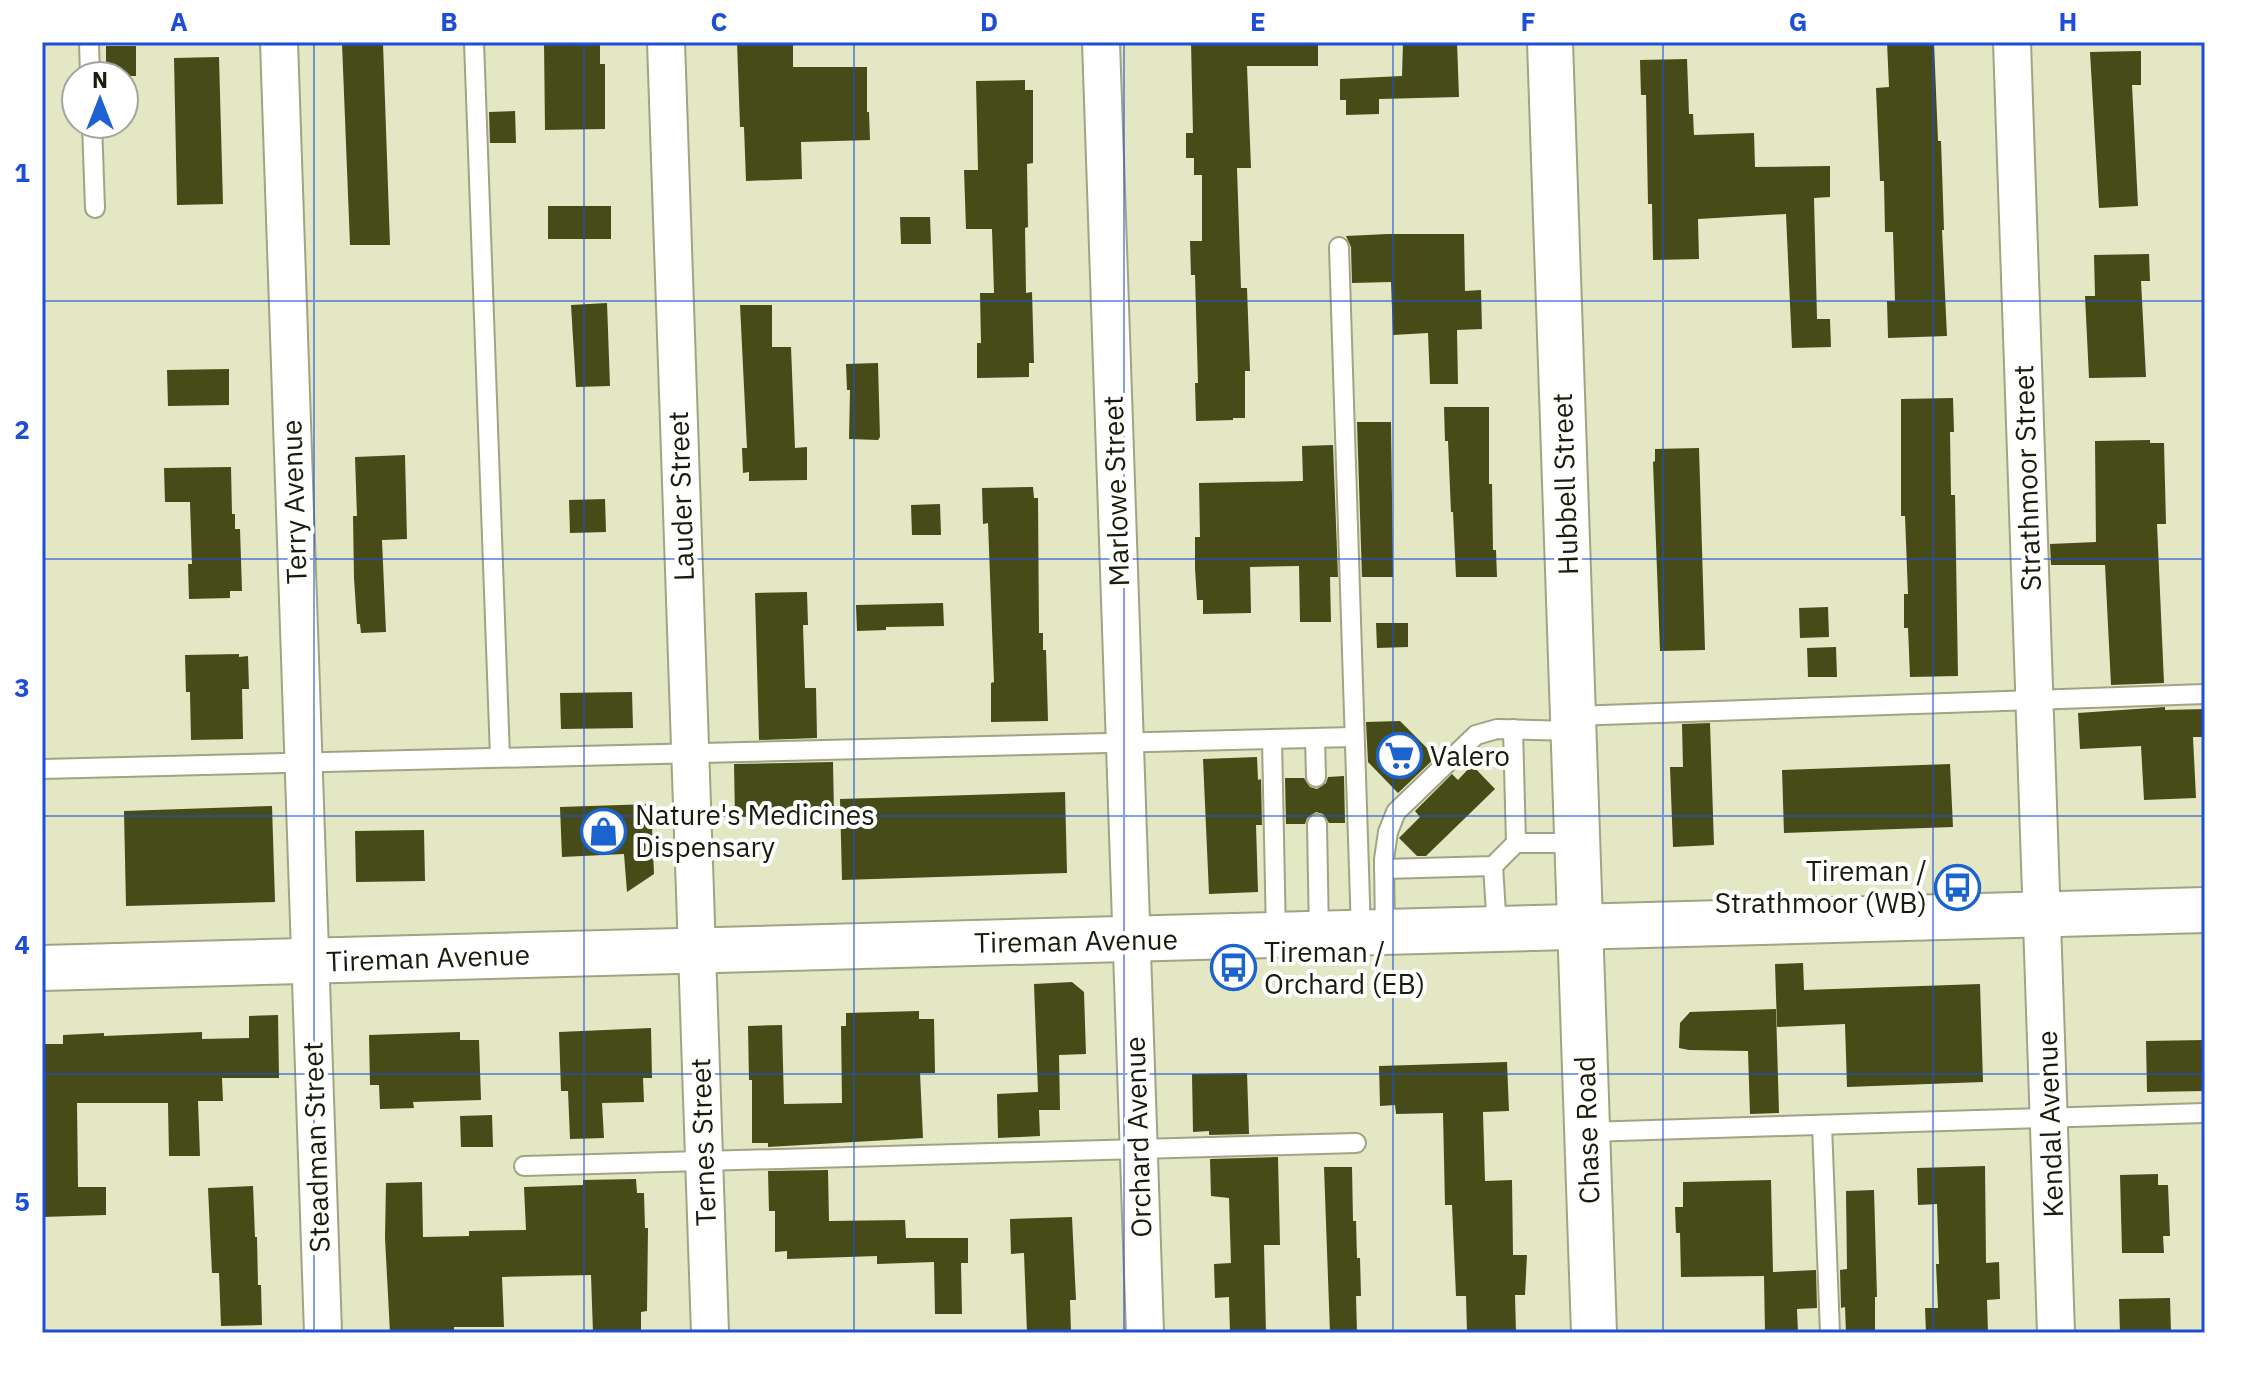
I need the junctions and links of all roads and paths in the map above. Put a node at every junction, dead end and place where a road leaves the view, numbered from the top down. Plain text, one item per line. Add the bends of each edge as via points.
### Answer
1 (279, 42) edge
2 (474, 42) edge
3 (666, 42) edge
4 (1101, 42) edge
5 (1550, 42) edge
6 (2012, 42) edge
7 (93, 140) edge
8 (95, 208) dead end
9 (1339, 247) dead end
10 (2205, 694) edge
11 (2034, 701) junction
12 (1573, 723) junction
13 (1513, 729) junction
14 (1354, 737) junction
15 (1315, 738) junction
16 (1272, 739) junction
17 (1124, 742) junction
18 (690, 752) junction
19 (500, 757) junction
20 (303, 762) junction
21 (42, 769) edge
22 (1316, 777) dead end
23 (1317, 824) dead end
24 (1516, 843) junction
25 (1578, 843) junction
26 (1493, 866) junction
27 (1384, 869) junction
28 (2205, 910) edge
29 (2043, 915) junction
30 (1580, 927) junction
31 (1497, 929) junction
32 (1355, 933) junction
33 (1276, 936) junction
34 (1131, 940) junction
35 (697, 951) junction
36 (310, 961) junction
37 (42, 968) edge
38 (2205, 1113) edge
39 (2049, 1118) junction
40 (1822, 1125) junction
41 (1587, 1132) junction
42 (1356, 1143) dead end
43 (1139, 1150) junction
44 (704, 1161) junction
45 (524, 1166) dead end
46 (323, 1333) edge
47 (710, 1333) edge
48 (1145, 1333) edge
49 (1594, 1333) edge
50 (1830, 1333) edge
51 (2056, 1333) edge

1 - 20 street, Terry Avenue
2 - 19 lane
3 - 18 street, Lauder Street
4 - 17 street, Marlowe Street
5 - 12 street, Hubbell Street
6 - 11 street, Strathmoor Street
7 - 8 lane
9 - 14 lane
10 - 11 lane
11 - 12 lane
11 - 29 street, Strathmoor Street
12 - 13 lane
12 - 25 street, Hubbell Street
13 - 24 lane
13 - 27 lane via 1476,735 1396,812
14 - 15 lane
14 - 32 lane
15 - 16 lane
15 - 22 lane
16 - 17 lane
16 - 33 lane
17 - 18 lane
17 - 34 street, Marlowe Street
18 - 19 lane
18 - 35 street, Lauder Street
19 - 20 lane
20 - 21 lane
20 - 36 street, Terry Avenue
23 - 32 lane
24 - 25 lane
24 - 26 lane
25 - 30 street, Hubbell Street
26 - 27 lane
26 - 31 lane
27 - 32 lane
28 - 29 street, Tireman Avenue
29 - 30 street, Tireman Avenue
29 - 39 street, Kendal Avenue
30 - 31 street, Tireman Avenue
30 - 41 street, Chase Road
31 - 32 street, Tireman Avenue
32 - 33 street, Tireman Avenue
33 - 34 street, Tireman Avenue
34 - 35 street, Tireman Avenue
34 - 43 street, Orchard Avenue
35 - 36 street, Tireman Avenue
35 - 44 street, Ternes Street
36 - 37 street, Tireman Avenue
36 - 46 street, Steadman Street
38 - 39 lane
39 - 40 lane
39 - 51 street, Kendal Avenue
40 - 41 lane
40 - 50 lane
41 - 49 street, Chase Road
42 - 43 lane
43 - 44 lane
43 - 48 street, Orchard Avenue
44 - 45 lane
44 - 47 street, Ternes Street

